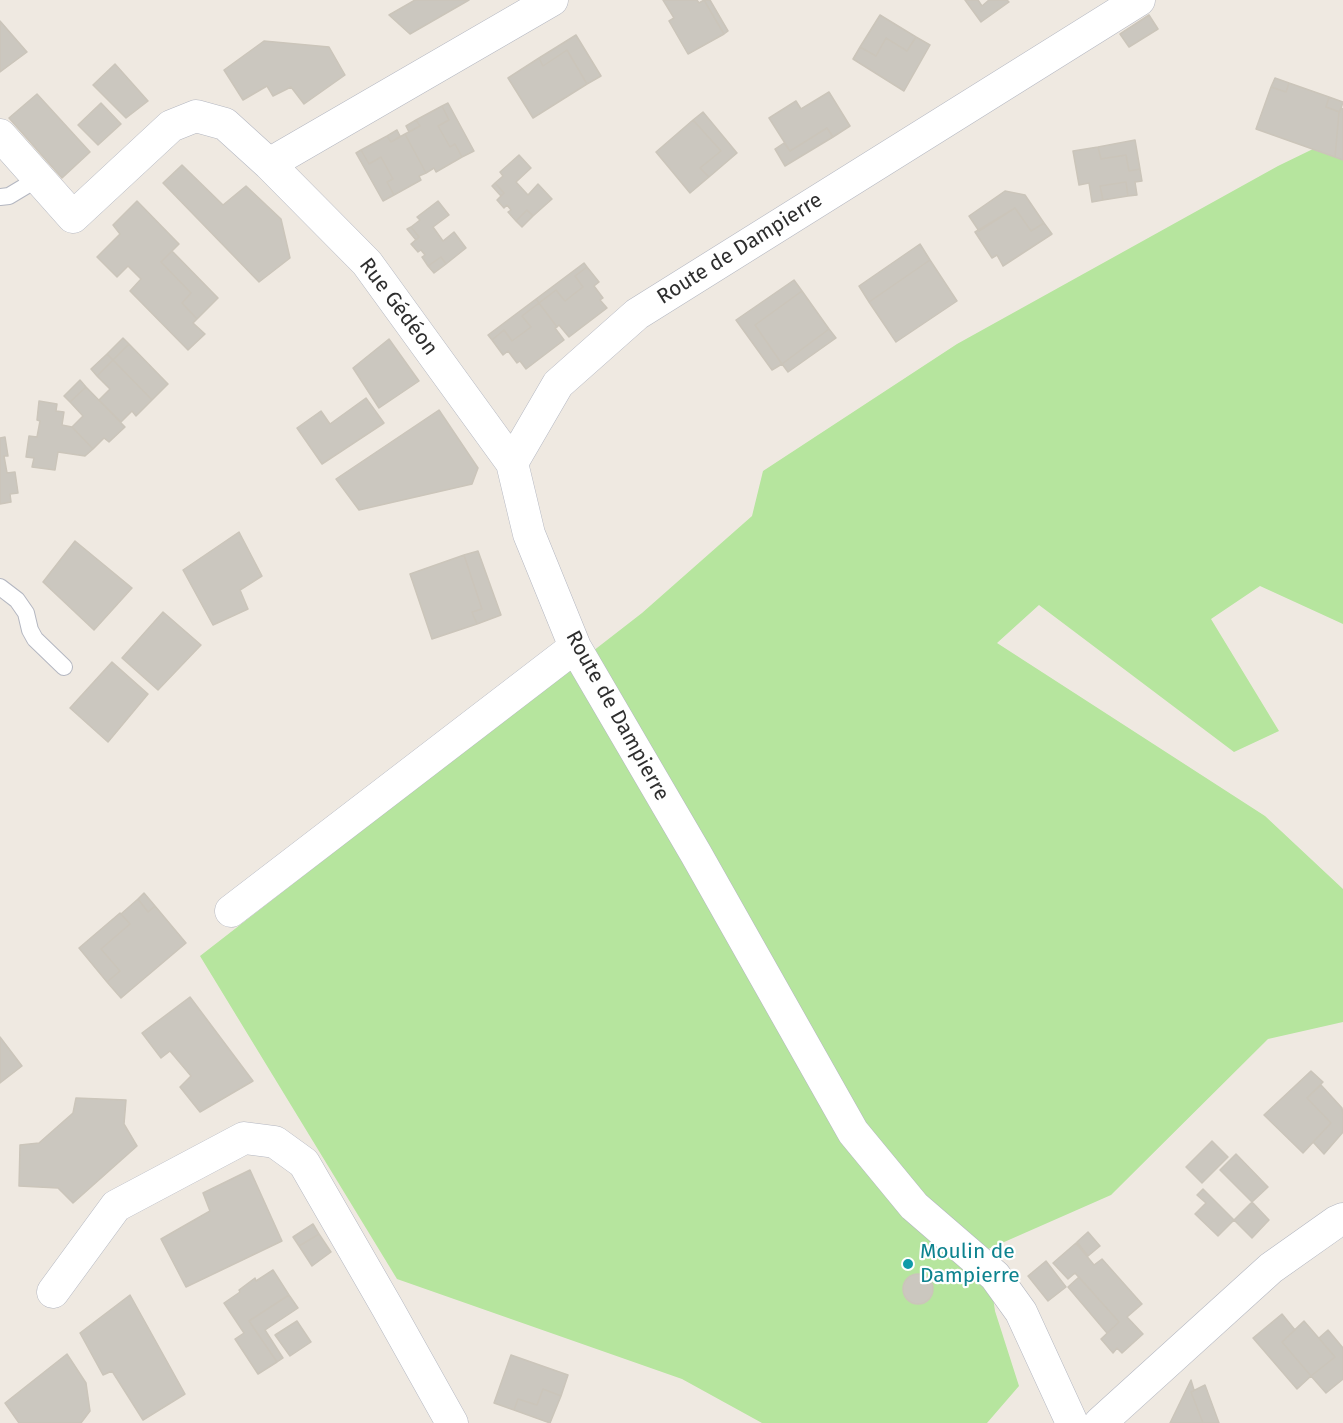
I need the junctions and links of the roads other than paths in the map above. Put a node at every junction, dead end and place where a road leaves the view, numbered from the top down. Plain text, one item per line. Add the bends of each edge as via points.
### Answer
1 (552, 0) edge
2 (1139, 0) edge
3 (0, 135) edge
4 (269, 164) junction
5 (39, 178) junction
6 (0, 197) edge
7 (512, 463) junction
8 (0, 587) edge
9 (575, 647) junction
10 (64, 667) dead end
11 (231, 911) dead end
12 (1343, 1219) edge
13 (53, 1292) dead end
14 (452, 1423) edge
15 (1072, 1423) edge
16 (1100, 1423) edge

1 - 4 street
2 - 7 street, Route de Dampierre via 637,314 558,384
3 - 5 street, Rue Gédéon
4 - 5 street, Rue Gédéon via 225,124 196,116 171,126 73,217
4 - 7 street, Rue Gédéon via 367,263
5 - 6 lane via 9,196
7 - 9 street, Route de Dampierre via 529,534
8 - 10 lane via 26,613 35,639
9 - 11 street
9 - 15 street, Route de Dampierre via 853,1132 914,1206 995,1276 1021,1312
12 - 16 street via 1271,1268
13 - 14 street via 116,1206 244,1138 275,1142 304,1163

